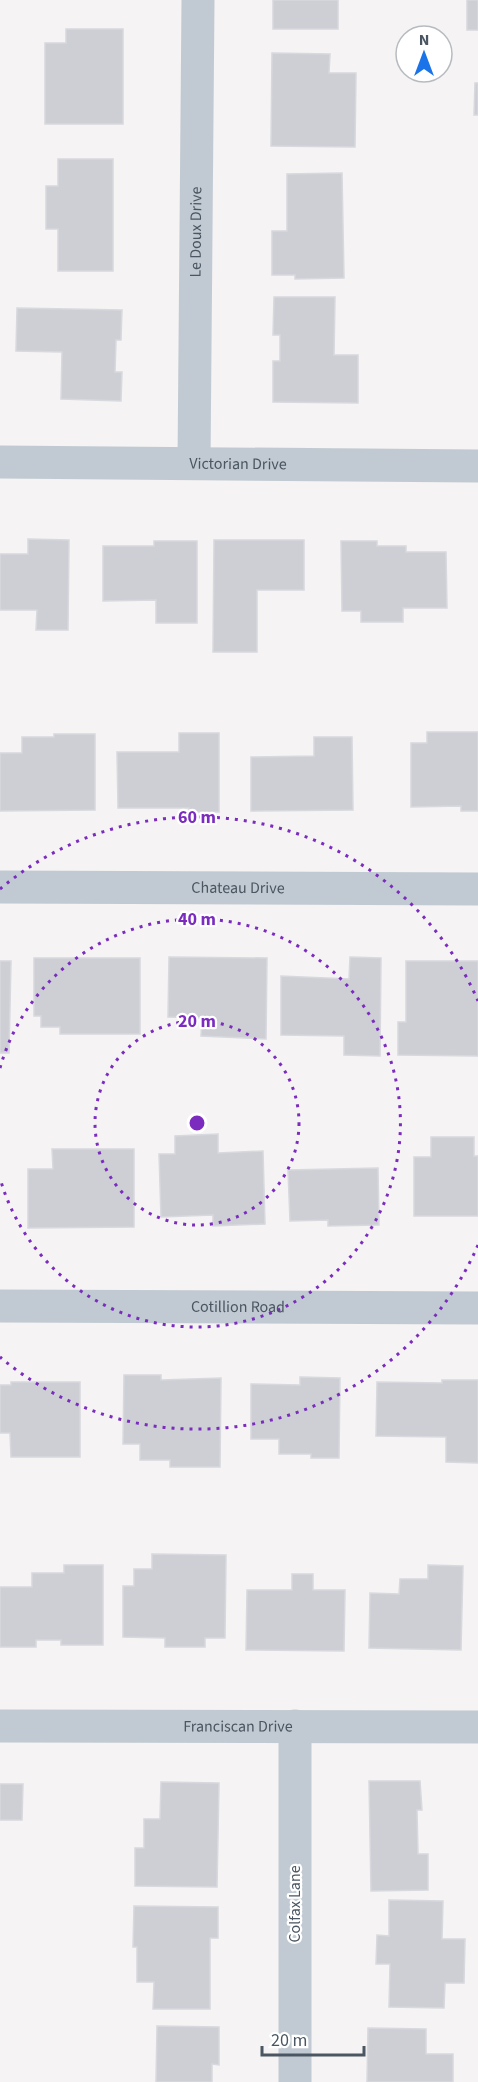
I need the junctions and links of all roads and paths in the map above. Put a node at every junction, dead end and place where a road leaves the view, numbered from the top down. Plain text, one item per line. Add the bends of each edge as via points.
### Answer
1 (198, 0) edge
2 (0, 462) edge
3 (194, 463) junction
4 (478, 466) edge
5 (0, 887) edge
6 (478, 889) edge
7 (0, 1306) edge
8 (478, 1308) edge
9 (0, 1726) edge
10 (295, 1726) junction
11 (478, 1727) edge
12 (295, 2082) edge

1 - 3 street, Le Doux Drive
2 - 3 street, Victorian Drive
3 - 4 street, Victorian Drive
5 - 6 street, Chateau Drive
7 - 8 street, Cotillion Road
9 - 10 street, Franciscan Drive
10 - 11 street, Franciscan Drive
10 - 12 street, Colfax Lane

